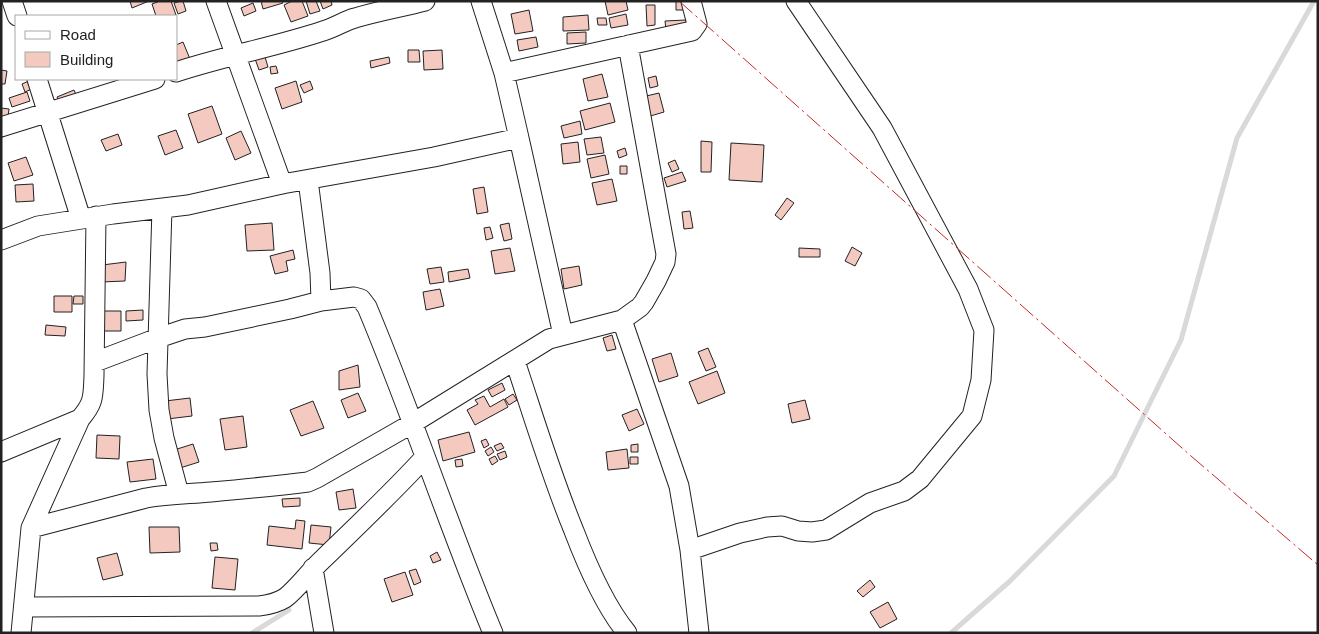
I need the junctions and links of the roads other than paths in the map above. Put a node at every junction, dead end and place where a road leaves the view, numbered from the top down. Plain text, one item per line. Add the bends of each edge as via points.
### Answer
1 (12, 1) edge
2 (216, 1) edge
3 (425, 1) edge
4 (481, 1) edge
5 (691, 1) edge
6 (796, 1) edge
7 (351, 10) edge
8 (17, 15) edge
9 (628, 46) junction
10 (236, 56) junction
11 (178, 71) edge
12 (504, 73) junction
13 (37, 80) edge
14 (152, 80) edge
15 (48, 114) junction
16 (1, 128) edge
17 (519, 138) junction
18 (308, 180) junction
19 (282, 184) junction
20 (162, 208) junction
21 (89, 217) junction
22 (1, 240) edge
23 (321, 300) junction
24 (622, 320) junction
25 (563, 335) junction
26 (158, 338) junction
27 (515, 361) junction
28 (94, 362) junction
29 (80, 419) junction
30 (413, 423) junction
31 (1, 452) edge
32 (425, 458) junction
33 (179, 494) junction
34 (31, 528) junction
35 (690, 550) junction
36 (313, 568) junction
37 (24, 607) junction
38 (21, 633) edge
39 (324, 633) edge
40 (494, 633) edge
41 (627, 633) edge
42 (699, 633) edge

1 - 8 street
2 - 10 street
3 - 7 street
4 - 12 street
5 - 9 street via 697,24 692,32
6 - 35 street via 882,128 968,289 984,330 982,380 972,416 920,479 904,491 870,504 826,530 798,531 782,526 767,528 740,532
7 - 10 street via 324,31
9 - 12 street
9 - 24 street via 666,254 644,302
10 - 11 street
10 - 19 street
12 - 17 street
13 - 15 street
14 - 15 street
15 - 16 street
15 - 21 street
17 - 18 street
17 - 25 street
18 - 19 street
18 - 23 street
19 - 20 street
20 - 21 street
20 - 26 street
21 - 22 street via 38,226
21 - 28 street
23 - 26 street
23 - 30 street via 354,297 367,306
24 - 25 street
24 - 35 street via 678,486
25 - 27 street via 549,339
26 - 28 street
26 - 33 street via 159,410
27 - 30 street
27 - 41 street via 558,492 587,564
28 - 29 street via 93,400
29 - 31 street
29 - 34 street
30 - 32 street
30 - 33 street via 308,482
32 - 36 street
32 - 40 street
33 - 34 street via 146,498
34 - 37 street
35 - 42 street
36 - 37 street via 284,598 268,605
36 - 39 street
37 - 38 street

